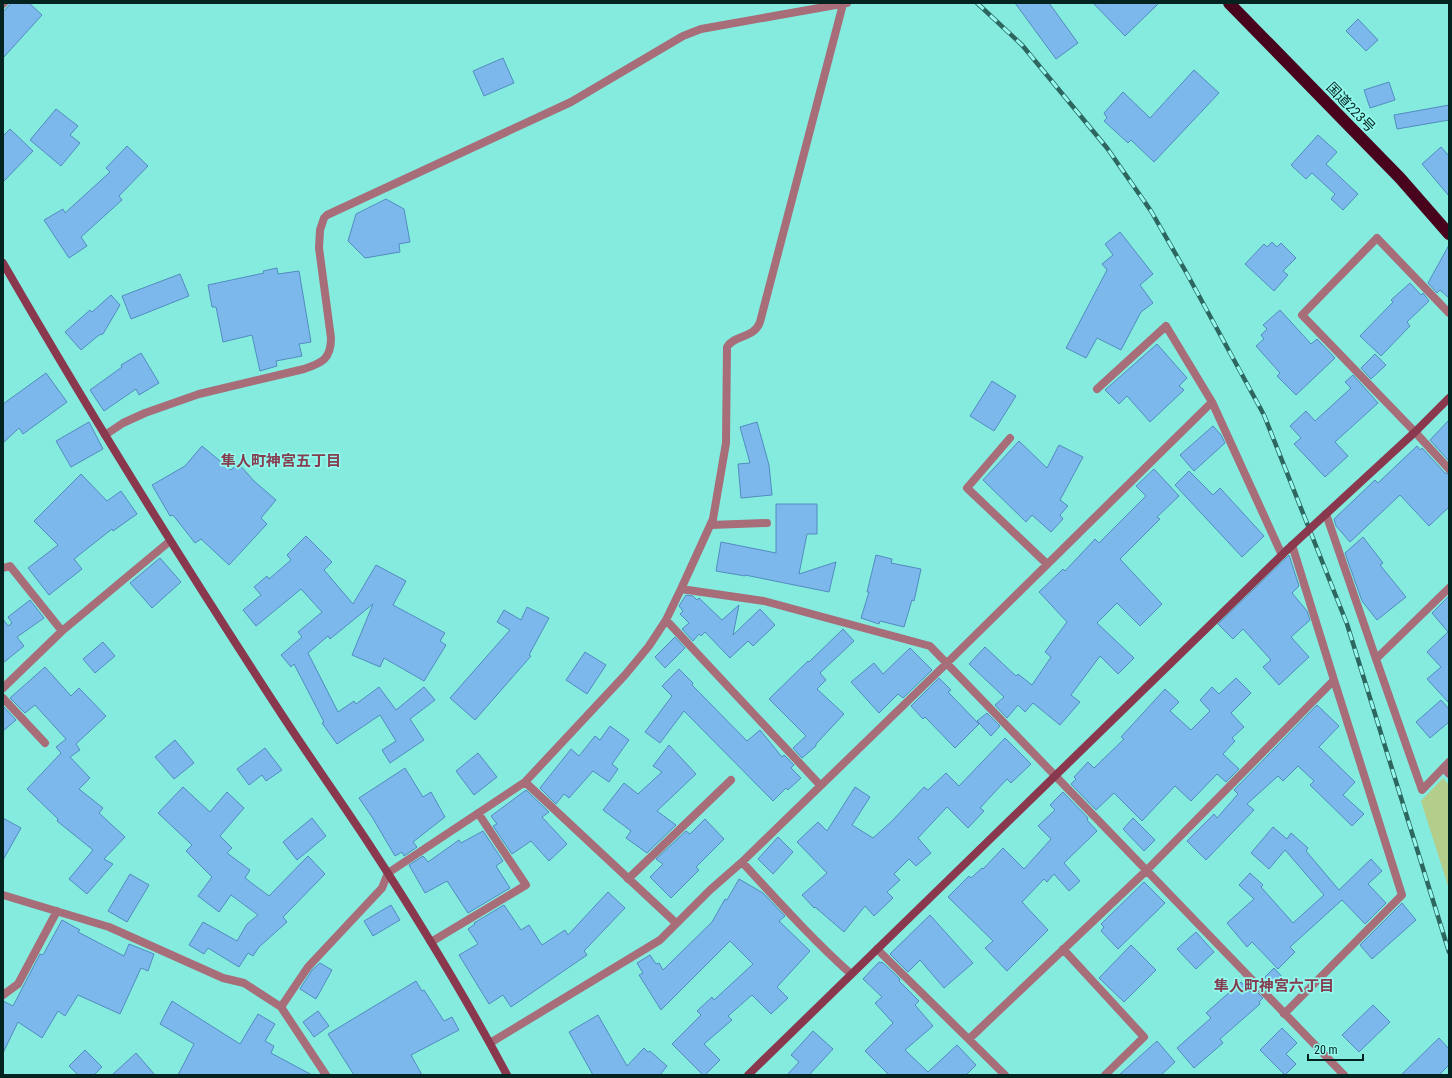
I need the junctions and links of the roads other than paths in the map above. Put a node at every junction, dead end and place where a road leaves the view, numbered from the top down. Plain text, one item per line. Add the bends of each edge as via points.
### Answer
1 (1229, 3) edge
2 (845, 4) edge
3 (1449, 234) edge
4 (3, 264) edge
5 (1449, 313) edge
6 (1097, 389) dead end
7 (1449, 398) edge
8 (1212, 402) junction
9 (1415, 432) junction
10 (105, 435) junction
11 (1010, 438) dead end
12 (1449, 469) edge
13 (1326, 514) junction
14 (767, 523) dead end
15 (711, 525) junction
16 (170, 541) junction
17 (1287, 550) junction
18 (1047, 564) junction
19 (3, 568) edge
20 (1449, 588) edge
21 (682, 589) junction
22 (666, 620) junction
23 (62, 631) junction
24 (1376, 659) junction
25 (947, 663) junction
26 (1334, 680) junction
27 (3, 688) edge
28 (3, 698) edge
29 (45, 743) dead end
30 (1447, 768) edge
31 (1055, 776) junction
32 (731, 780) dead end
33 (525, 782) junction
34 (820, 785) junction
35 (478, 813) junction
36 (742, 862) junction
37 (1146, 870) junction
38 (388, 873) junction
39 (628, 879) junction
40 (3, 895) edge
41 (57, 911) junction
42 (676, 923) junction
43 (431, 942) junction
44 (877, 949) junction
45 (1063, 949) junction
46 (851, 974) junction
47 (3, 995) edge
48 (281, 1007) junction
49 (1284, 1014) junction
50 (969, 1039) junction
51 (490, 1043) junction
52 (1342, 1074) edge
53 (326, 1075) edge
54 (507, 1075) edge
55 (748, 1075) edge
56 (1004, 1075) edge
57 (1105, 1075) edge

1 - 3 highway, 国道223号 via 1400,178
2 - 10 street via 701,29 683,36 571,102 327,215 319,236 331,338 330,350 325,360 304,369 199,394 123,423
2 - 15 street via 760,322 753,332 727,347 726,443
4 - 10 street
5 - 9 street via 1377,238 1302,315
6 - 8 street via 1166,326
7 - 9 street
8 - 17 street
8 - 18 street
9 - 12 street
9 - 13 street
10 - 16 street
11 - 18 street via 967,488
13 - 17 street, bridge
13 - 24 street
14 - 15 street
15 - 21 street
16 - 23 street
16 - 38 street
17 - 26 street
17 - 31 street
18 - 25 street
19 - 23 street via 10,566
20 - 24 street
21 - 22 street
21 - 25 street via 764,601 930,646
22 - 33 street via 625,675
22 - 34 street
23 - 27 street
24 - 30 street via 1422,790
25 - 31 street
25 - 34 street
26 - 37 street
26 - 49 street via 1402,895
28 - 29 street
31 - 37 street
31 - 44 street
32 - 39 street
33 - 35 street
33 - 39 street
34 - 36 street
35 - 38 street
35 - 43 street via 526,884
36 - 42 street
36 - 46 street via 783,908
37 - 45 street
37 - 49 street
38 - 43 street
38 - 48 street via 382,888 308,967
39 - 42 street
40 - 41 street
41 - 47 street via 18,984
41 - 48 street via 109,928 222,978 244,983
42 - 51 street via 660,940
43 - 51 street
44 - 46 street
44 - 50 street
45 - 50 street
45 - 57 street via 1144,1037
46 - 55 street
48 - 53 street
49 - 52 street
50 - 56 street
51 - 54 street

